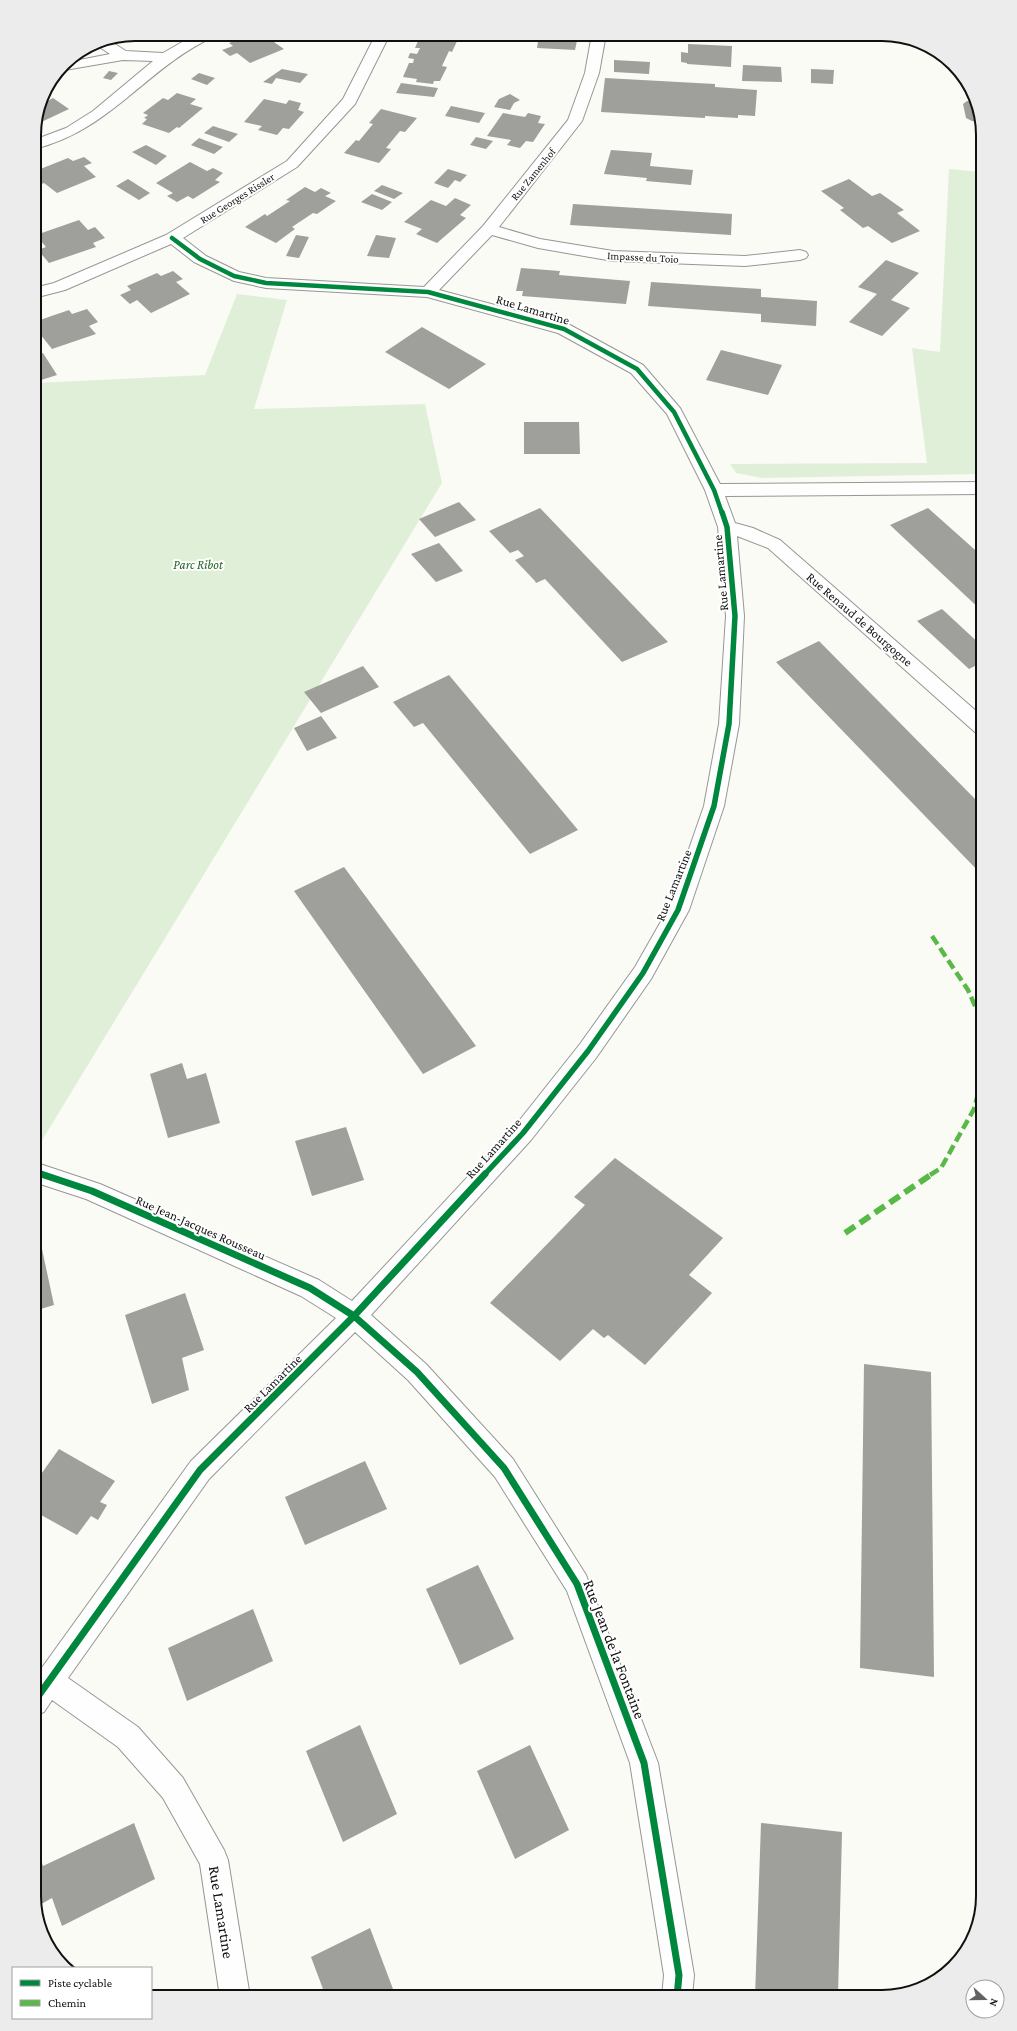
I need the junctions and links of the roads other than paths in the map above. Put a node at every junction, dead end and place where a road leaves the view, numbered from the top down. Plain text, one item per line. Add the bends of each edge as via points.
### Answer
1 (192, 41) edge
2 (380, 41) edge
3 (599, 41) edge
4 (107, 45) edge
5 (124, 56) junction
6 (165, 58) junction
7 (72, 65) edge
8 (41, 142) edge
9 (489, 229) junction
10 (172, 238) junction
11 (800, 255) dead end
12 (41, 291) edge
13 (428, 292) junction
14 (976, 488) edge
15 (714, 490) junction
16 (727, 527) junction
17 (976, 722) edge
18 (41, 1174) edge
19 (354, 1316) junction
20 (41, 1691) edge
21 (234, 1990) edge
22 (678, 1990) edge

1 - 6 street
2 - 10 street, Rue Georges Rissler via 350,101 292,164
3 - 9 street, Rue Zamenhof via 592,73 575,121
4 - 5 street
5 - 6 street
5 - 7 street
6 - 8 street via 130,90 82,126
9 - 11 street, Impasse du Toio via 538,243 613,256 745,261
9 - 13 street, Rue Zamenhof
10 - 12 street, Rue Georges Rissler via 59,286
10 - 13 street, Rue Lamartine via 200,258 234,276 266,283
13 - 15 street, Rue Lamartine via 564,329 638,369 674,412
14 - 15 street
15 - 16 street, Rue Lamartine
16 - 17 street, Rue Renaud de Bourgogne via 747,532 774,544
16 - 19 street, Rue Lamartine via 735,616 729,724 714,806 678,910 643,974 583,1058 523,1133
18 - 19 street, Rue Jean-Jacques Rousseau via 92,1191 310,1288
19 - 20 street, Rue Lamartine via 200,1470
19 - 22 street, Rue Jean de la Fontaine via 416,1372 504,1468 577,1584 644,1763 679,1975
20 - 21 street, Rue Lamartine via 128,1737 173,1788 214,1860

